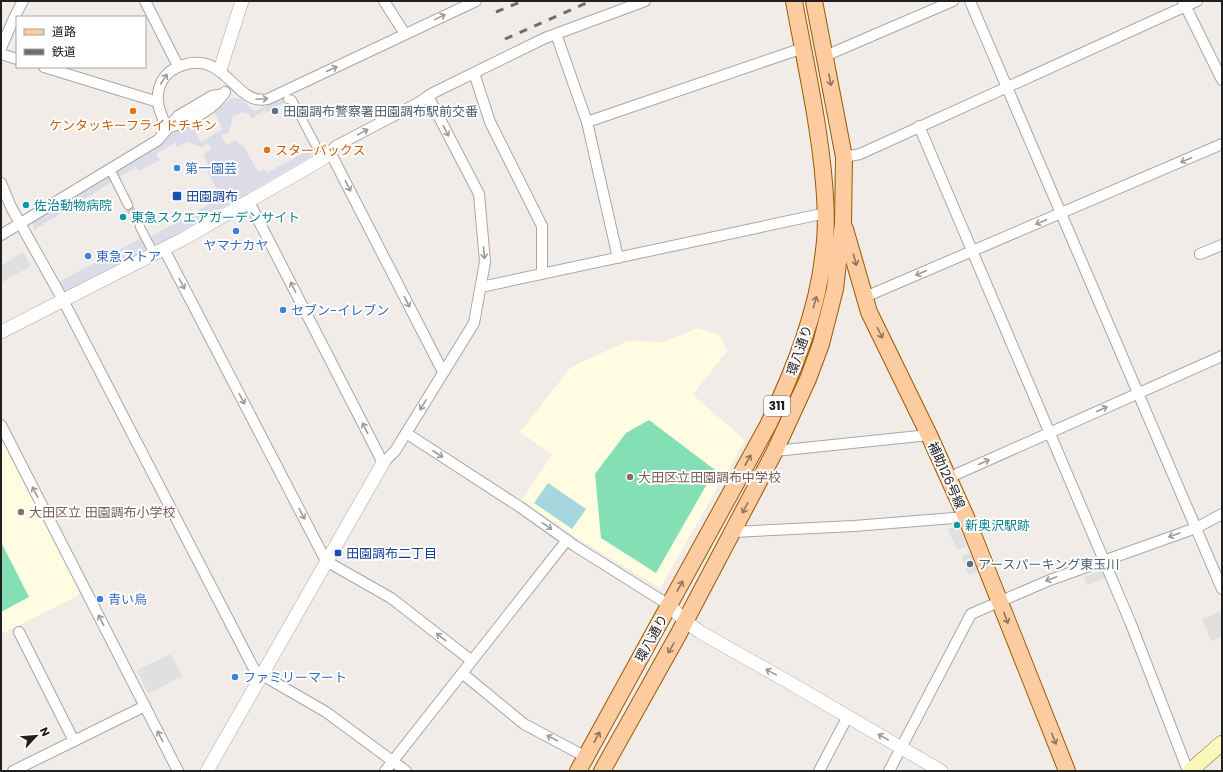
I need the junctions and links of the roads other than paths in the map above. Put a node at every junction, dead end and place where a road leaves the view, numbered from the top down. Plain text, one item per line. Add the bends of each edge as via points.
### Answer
1 (24, 1) edge
2 (145, 1) edge
3 (242, 1) edge
4 (384, 1) edge
5 (476, 1) edge
6 (645, 1) edge
7 (794, 1) edge
8 (814, 1) edge
9 (953, 1) edge
10 (970, 1) edge
11 (1197, 1) edge
12 (1184, 3) edge
13 (405, 34) junction
14 (556, 34) junction
15 (1, 48) edge
16 (803, 48) junction
17 (1, 54) edge
18 (825, 56) junction
19 (16, 59) edge
20 (178, 66) junction
21 (47, 68) edge
22 (220, 70) junction
23 (474, 72) junction
24 (1222, 80) edge
25 (231, 82) junction
26 (1008, 86) junction
27 (428, 96) junction
28 (288, 99) dead end
29 (158, 102) junction
30 (587, 122) junction
31 (919, 126) junction
32 (167, 128) junction
33 (315, 144) dead end
34 (1222, 144) edge
35 (330, 152) junction
36 (844, 157) junction
37 (113, 175) dead end
38 (1, 183) edge
39 (248, 200) junction
40 (128, 205) tunnel mouth
41 (826, 214) junction
42 (1061, 214) junction
43 (20, 224) junction
44 (843, 224) junction
45 (140, 227) tunnel mouth
46 (1, 235) edge
47 (1222, 244) edge
48 (158, 250) junction
49 (972, 251) junction
50 (1200, 254) dead end
51 (618, 258) junction
52 (542, 274) junction
53 (481, 287) junction
54 (866, 297) junction
55 (63, 300) junction
56 (1, 332) edge
57 (1222, 356) edge
58 (443, 372) junction
59 (1138, 393) junction
60 (1, 425) edge
61 (406, 433) junction
62 (1050, 433) junction
63 (929, 435) junction
64 (775, 452) junction
65 (383, 463) junction
66 (948, 478) junction
67 (1222, 514) edge
68 (966, 517) junction
69 (1196, 528) junction
70 (733, 532) junction
71 (567, 540) junction
72 (1104, 560) junction
73 (326, 561) junction
74 (1222, 588) edge
75 (1000, 601) junction
76 (669, 605) junction
77 (685, 622) junction
78 (19, 632) dead end
79 (472, 661) junction
80 (462, 673) junction
81 (262, 675) junction
82 (145, 706) junction
83 (848, 716) junction
84 (74, 740) junction
85 (1222, 744) edge
86 (901, 747) junction
87 (586, 757) junction
88 (393, 761) junction
89 (13, 771) edge
90 (178, 771) edge
91 (207, 771) edge
92 (385, 771) edge
93 (406, 771) edge
94 (578, 771) edge
95 (602, 771) edge
96 (819, 771) edge
97 (889, 771) edge
98 (941, 771) edge
99 (1067, 771) edge
100 (1189, 771) edge

1 - 15 street
2 - 20 street
3 - 22 street
4 - 13 street
13 -> 5 street
6 - 14 street
7 - 16 main road, 環八通り / 311
8 - 18 main road, 環八通り / 311
9 - 18 street
10 - 26 street
11 - 12 street
12 - 24 street
12 - 26 street
25 -> 13 street via 257,100 268,99
14 - 23 street
14 - 30 street
16 - 30 street
16 - 41 main road, 環八通り / 311 via 820,138
17 - 19 street
18 -> 36 main road, 環八通り / 311
20 - 22 street via 201,62
29 -> 20 street via 158,92 164,78
21 - 29 street
22 - 25 street
23 - 27 street
23 - 52 street via 490,122 542,226
25 - 32 street via 224,94 212,96 178,116
26 - 31 street
26 - 42 street
35 -> 27 street via 336,146
27 -> 53 street via 479,194 485,262
28 - 33 street via 292,100
29 - 32 street
30 - 51 street
31 - 36 street via 860,154
31 - 49 street
32 - 43 street via 158,140
34 -> 42 street
35 - 39 street
35 -> 58 street
36 - 44 main road, 環八通り / 311
37 - 40 street
38 - 43 street
39 - 48 street
65 -> 39 street
41 - 51 street
76 -> 41 main road, 環八通り / 311 via 768,425 786,387 818,292
42 -> 49 street
42 - 59 street
43 - 46 street
43 - 55 street
44 -> 54 main road, 補助126号線 / 311
44 - 64 main road, 環八通り / 311 via 835,289 821,344
45 - 48 street
47 - 50 street
48 - 55 street
48 -> 73 street
49 -> 54 street
49 - 62 street
51 - 52 street
52 - 53 street
53 - 58 street via 474,323
54 -> 63 main road, 補助126号線 / 311 via 869,312
55 - 56 street
55 - 81 street via 252,665
57 - 59 street
58 -> 61 street
62 -> 59 street
59 - 69 street
82 -> 60 street
61 - 65 street via 395,451
61 -> 71 street
66 -> 62 street
62 - 72 street
63 - 64 street
63 - 66 main road, 補助126号線 / 311
64 -> 70 main road, 環八通り / 311
65 - 73 street
66 - 68 main road, 補助126号線 / 311
67 - 69 street
68 - 70 street
68 - 75 main road, 補助126号線 / 311
69 -> 72 street
69 - 74 street
70 - 77 main road, 環八通り / 311
71 - 76 street
71 - 79 street
72 -> 75 street
72 - 100 street
79 -> 73 street via 391,598
73 - 81 street
75 - 86 street via 971,614
75 -> 99 main road, 補助126号線 / 311
76 - 77 street
87 -> 76 main road, 環八通り / 311
83 -> 77 street
77 -> 95 main road, 環八通り / 311
78 - 84 street
79 - 80 street
87 -> 80 street via 524,724
80 - 88 street
81 - 88 street via 326,712
81 - 91 street
82 - 84 street
90 -> 82 street
86 -> 83 street
83 - 96 street
84 - 89 street
85 - 100 main road
86 - 97 street
86 - 98 street
87 - 94 main road, 環八通り / 311
88 - 92 street
88 - 93 street

